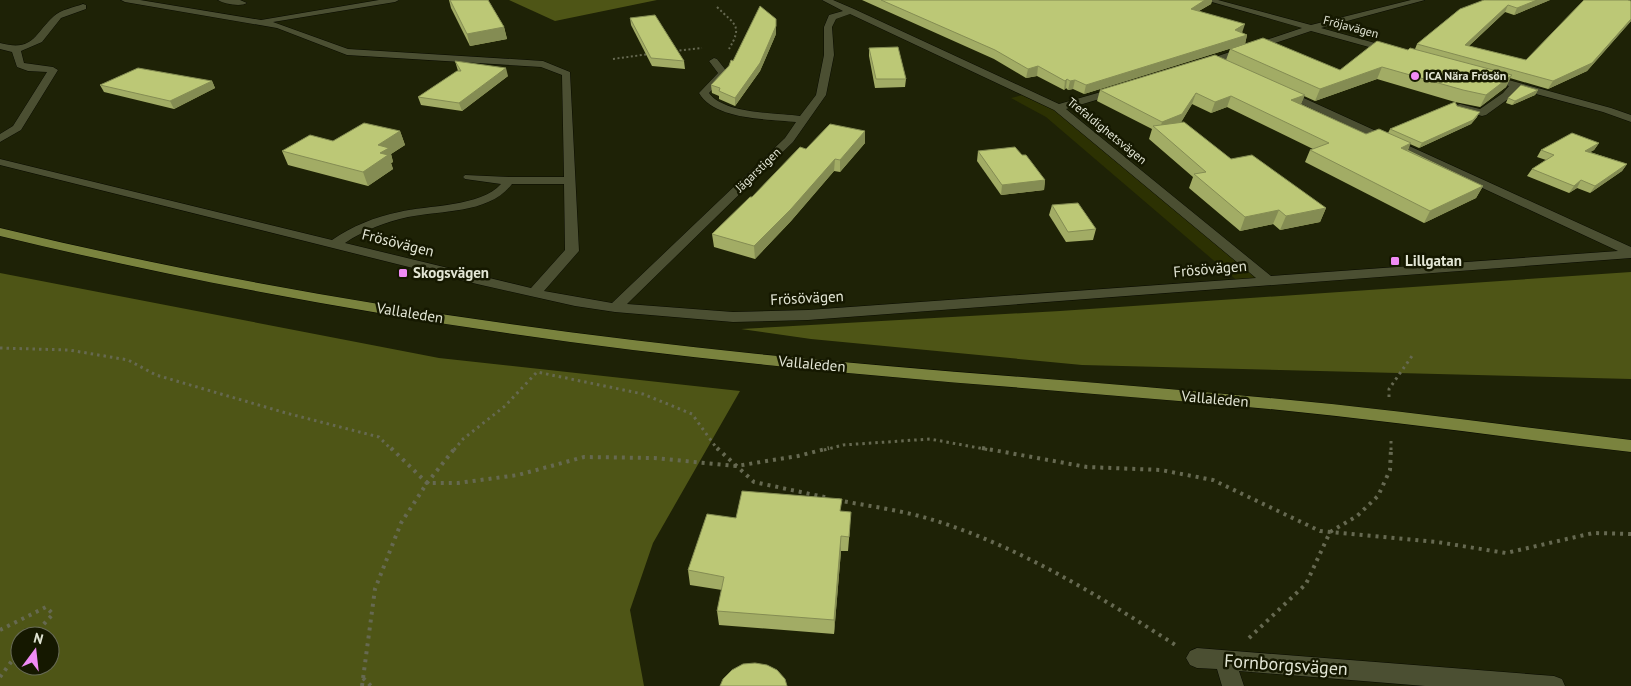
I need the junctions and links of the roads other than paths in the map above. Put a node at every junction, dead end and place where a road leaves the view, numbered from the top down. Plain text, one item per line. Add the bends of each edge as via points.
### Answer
1 (125, 0) edge
2 (176, 0) edge
3 (222, 0) edge
4 (395, 0) edge
5 (826, 0) edge
6 (1209, 0) edge
7 (1421, 0) edge
8 (243, 3) dead end
9 (156, 6) junction
10 (83, 7) dead end
11 (851, 11) junction
12 (258, 22) junction
13 (1312, 29) junction
14 (0, 46) edge
15 (16, 50) junction
16 (1402, 54) edge
17 (1214, 60) junction
18 (714, 61) dead end
19 (1196, 66) edge
20 (1232, 69) edge
21 (1477, 74) edge
22 (1515, 85) junction
23 (1131, 86) edge
24 (1268, 86) edge
25 (1460, 107) edge
26 (1058, 108) junction
27 (1631, 119) edge
28 (803, 120) junction
29 (0, 139) edge
30 (0, 162) edge
31 (469, 177) dead end
32 (570, 180) junction
33 (509, 181) junction
34 (0, 232) edge
35 (335, 244) junction
36 (1631, 253) edge
37 (1267, 280) junction
38 (534, 293) junction
39 (615, 308) junction
40 (1631, 446) edge
41 (1197, 658) road end
42 (1225, 660) junction
43 (1233, 686) edge
44 (1554, 686) edge

1 - 9 street
2 - 9 street
3 - 8 street
4 - 12 street
5 - 11 street, Trefaldighetsvägen
6 - 13 street, Fröjavägen
7 - 13 street
9 - 12 street
10 - 15 street via 58,16 40,40
11 - 26 street, Trefaldighetsvägen
11 - 28 street, Jägarstigen via 832,17 828,27 829,55 821,95
12 - 32 street via 279,26 346,52 543,64 567,74
13 - 16 street, Fröjavägen
13 - 17 street
14 - 15 street
15 - 29 street via 20,65 53,70 17,128
17 - 19 street
17 - 20 street
18 - 28 street via 723,73 704,92 707,100 728,110
21 - 22 street
22 - 25 street via 1508,95 1482,112
22 - 27 street
23 - 26 street
24 - 36 street
26 - 37 street, Trefaldighetsvägen
28 - 39 street, Jägarstigen via 789,140
30 - 35 street, Frösövägen
31 - 33 street
32 - 33 street
32 - 38 street via 572,251
33 - 35 street via 500,192 480,201 374,223 354,230
34 - 40 main road, Vallaleden via 277,292 578,337 758,359 1274,404
35 - 38 street, Frösövägen
36 - 37 street, Frösövägen
37 - 39 street, Frösövägen via 808,315 733,317
38 - 39 street, Frösövägen
41 - 42 street, Fornborgsvägen
42 - 43 street
42 - 44 street, Fornborgsvägen

